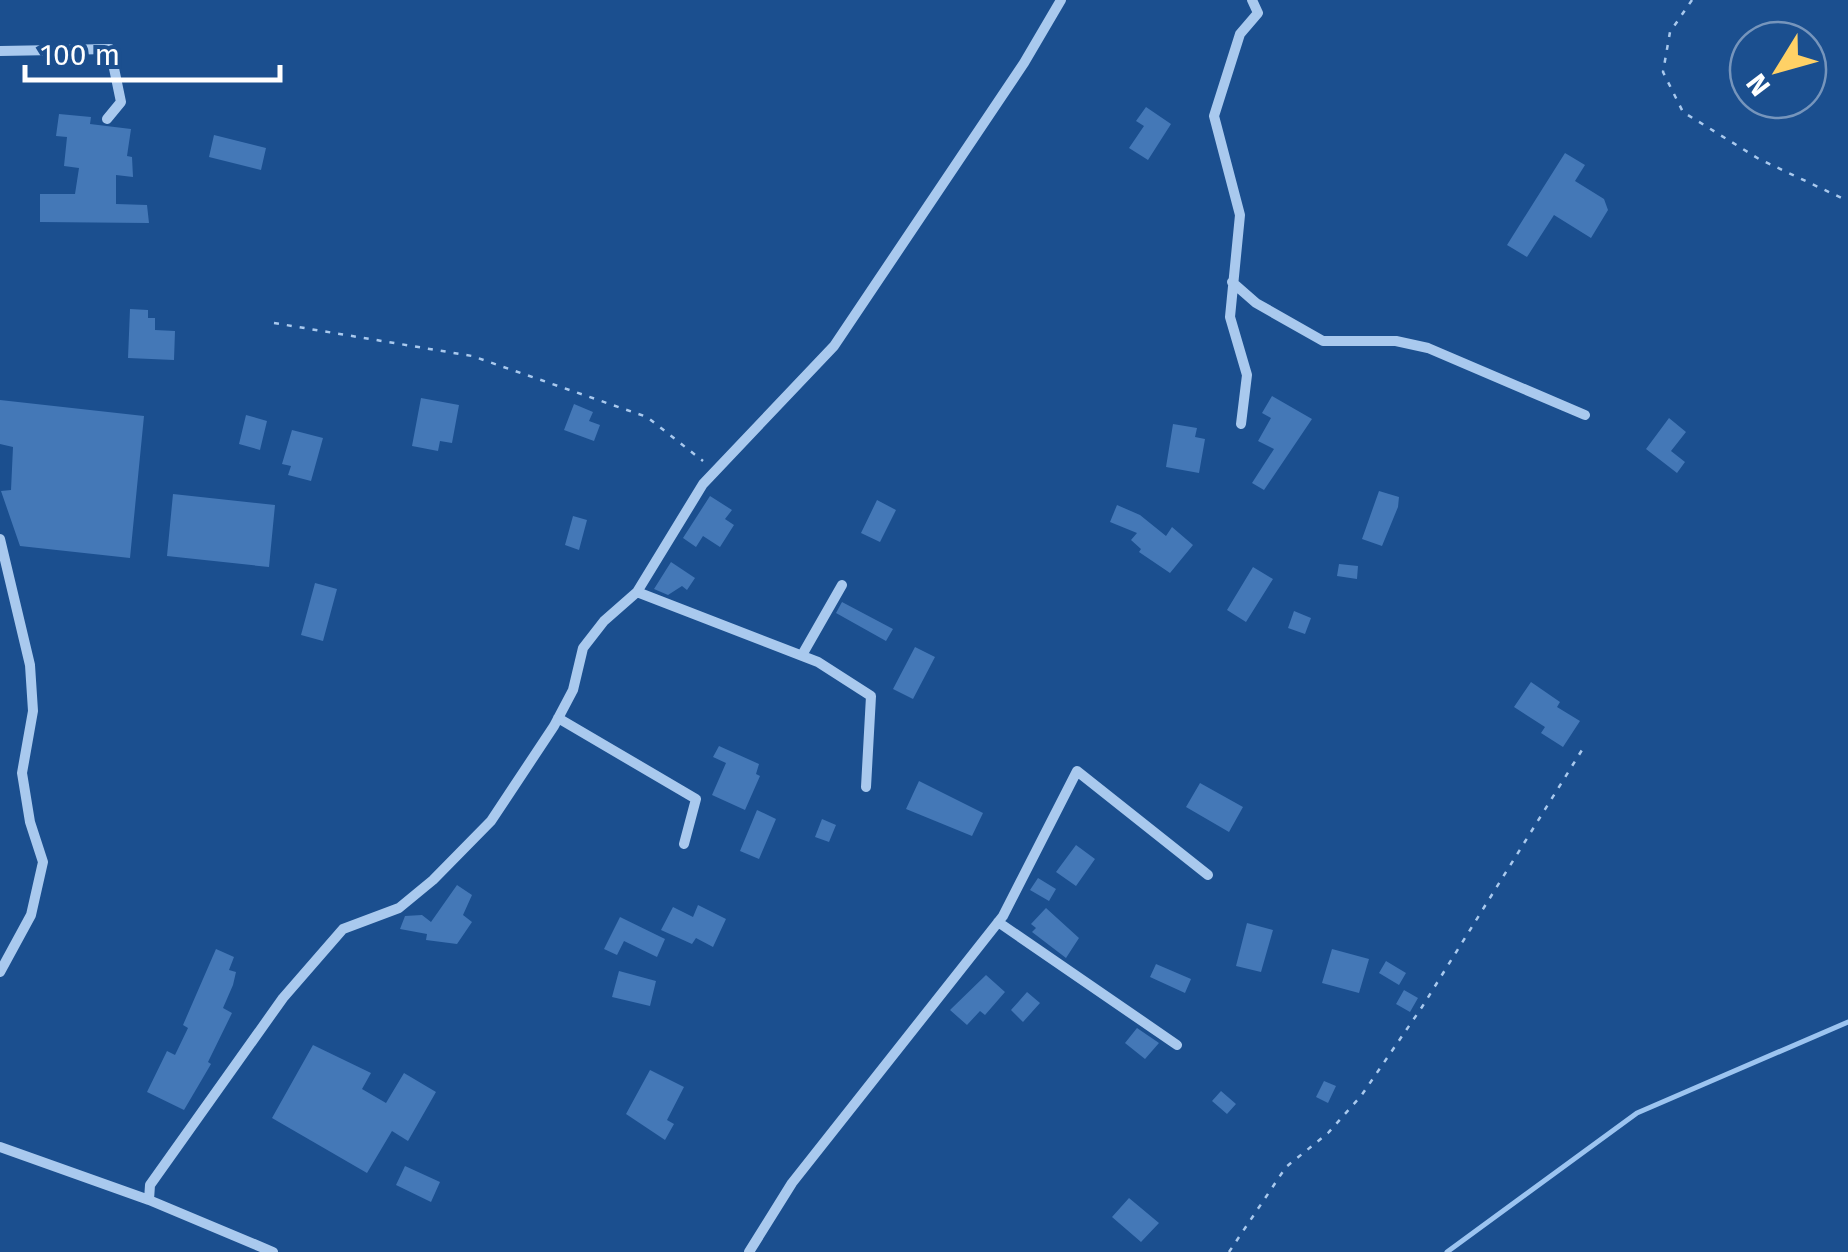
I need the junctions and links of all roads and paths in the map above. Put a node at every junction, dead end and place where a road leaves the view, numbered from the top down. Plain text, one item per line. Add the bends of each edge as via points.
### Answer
1 (1060, 0) edge
2 (1252, 0) edge
3 (1692, 0) edge
4 (0, 51) edge
5 (107, 119) dead end
6 (1848, 201) edge
7 (1232, 282) junction
8 (274, 323) dead end
9 (1584, 415) dead end
10 (1240, 424) dead end
11 (716, 471) junction
12 (0, 539) edge
13 (842, 586) dead end
14 (636, 592) junction
15 (802, 656) junction
16 (558, 718) junction
17 (1582, 750) dead end
18 (866, 787) dead end
19 (684, 844) dead end
20 (1208, 874) dead end
21 (998, 922) junction
22 (0, 972) edge
23 (1177, 1045) dead end
24 (0, 1147) edge
25 (149, 1200) junction
26 (273, 1252) edge
27 (749, 1252) edge
28 (1229, 1252) edge

1 - 11 street via 834,346
2 - 7 street via 1258,13 1240,34 1214,116 1240,215
3 - 6 path via 1670,32 1663,72 1683,112 1759,159
4 - 5 street via 110,49 121,102
7 - 9 street via 1323,341 1396,340 1428,348
7 - 10 street via 1230,317 1247,375
8 - 11 path via 472,356 647,417
11 - 14 street
12 - 22 street via 30,665 33,711 22,773 42,862 31,916
13 - 15 street
14 - 15 street
14 - 16 street via 584,648
15 - 18 street via 871,696
16 - 19 street via 696,799
16 - 25 street via 490,821 433,880 398,908 344,929 284,998 150,1185
17 - 28 path via 1361,1096 1271,1184
20 - 21 street via 1078,771
21 - 23 street
21 - 27 street via 792,1183
24 - 25 street
25 - 26 street

